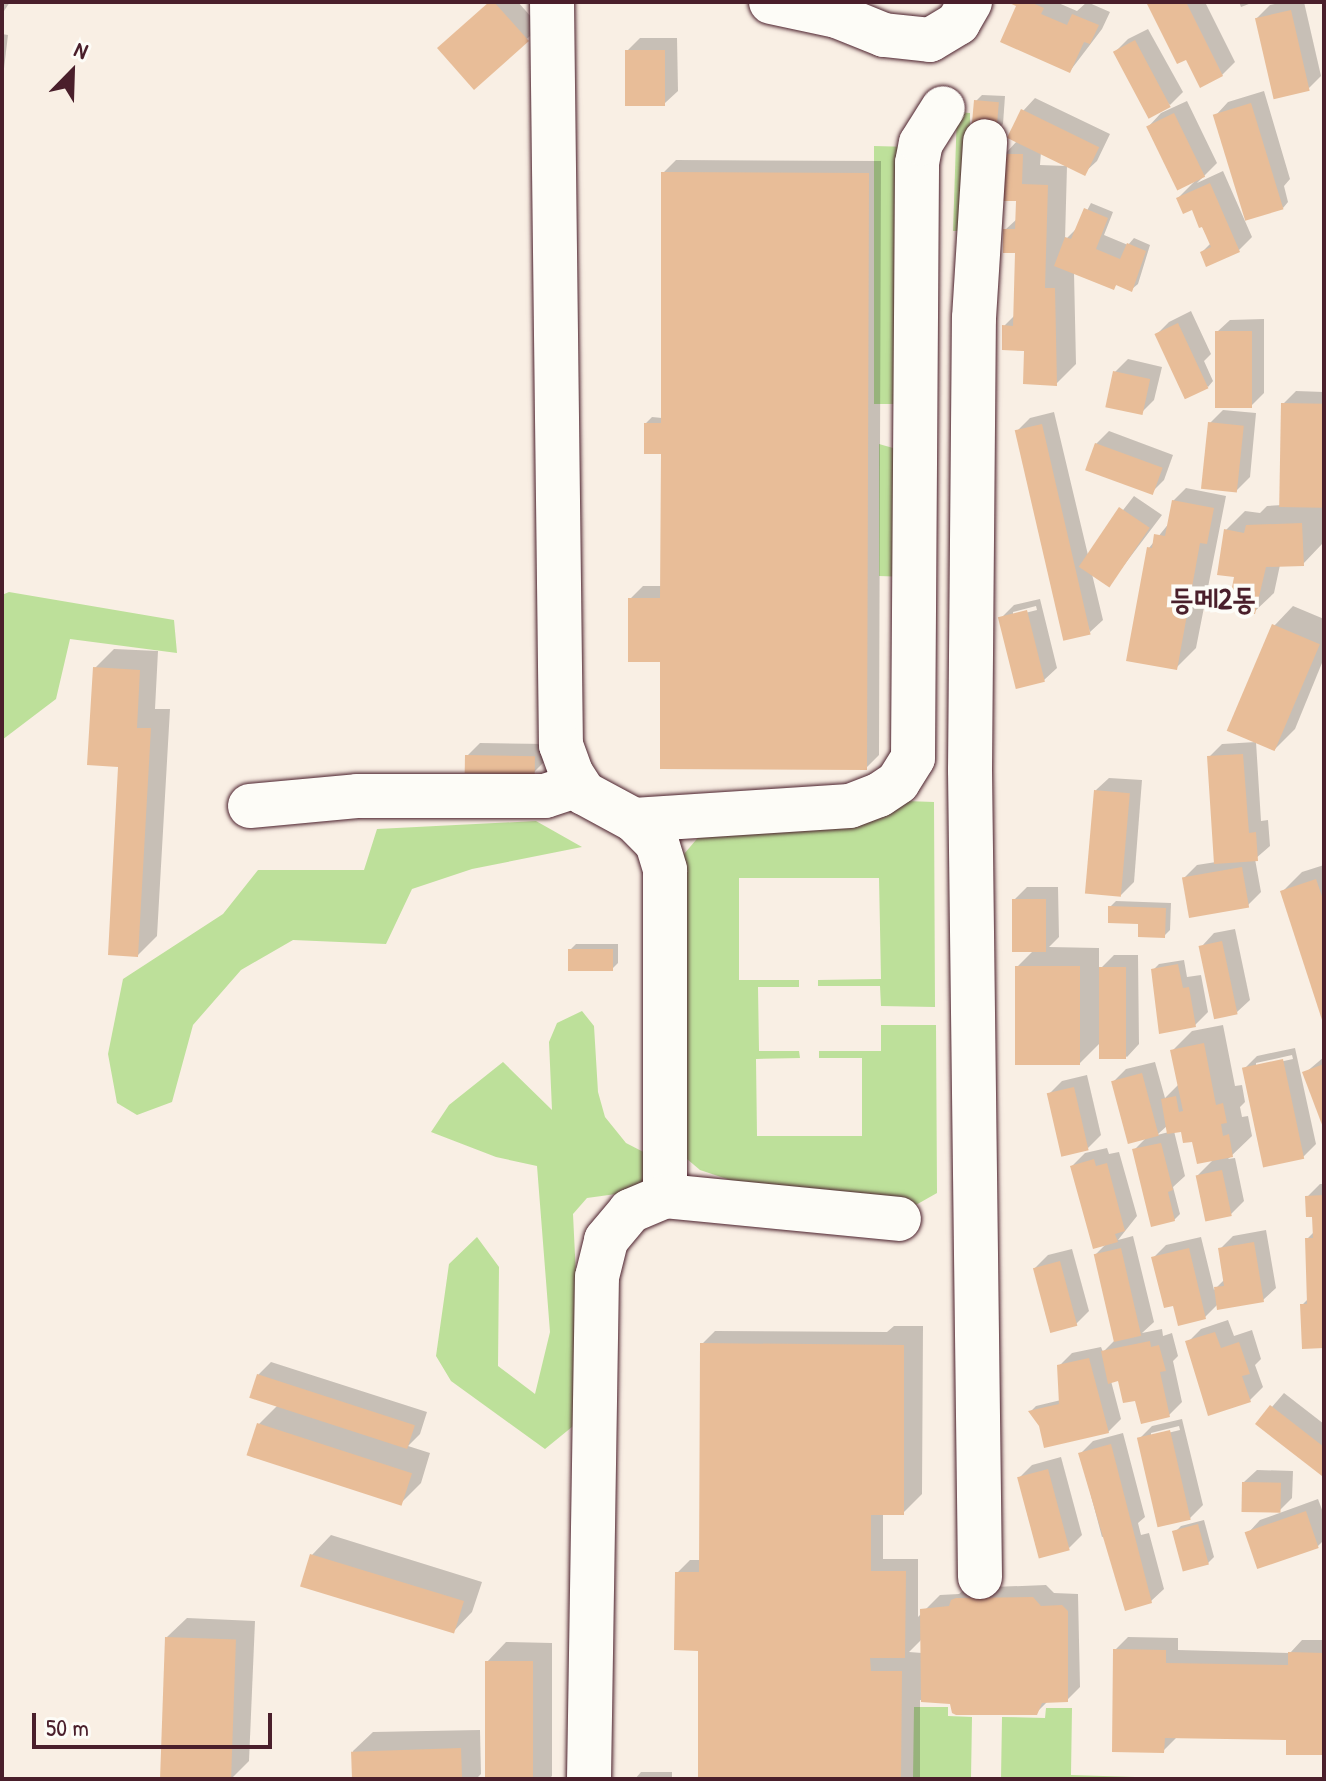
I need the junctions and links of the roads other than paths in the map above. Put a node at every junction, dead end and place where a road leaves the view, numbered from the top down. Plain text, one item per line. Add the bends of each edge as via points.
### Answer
1 (552, 2) edge
2 (771, 2) edge
3 (970, 2) edge
4 (943, 108) dead end
5 (985, 141) dead end
6 (916, 318) junction
7 (974, 318) junction
8 (578, 785) junction
9 (250, 806) dead end
10 (634, 820) junction
11 (665, 1196) junction
12 (899, 1219) dead end
13 (980, 1577) dead end
14 (589, 1779) edge

1 - 8 street via 561,745
2 - 3 street via 837,16 884,35 930,40 958,23
4 - 6 street via 921,143 917,163
5 - 7 street
6 - 7 street
6 - 10 street via 913,758 898,782 850,806
7 - 13 street via 970,770
8 - 9 street via 545,796 357,796
8 - 10 street
10 - 11 street via 657,843 665,870
11 - 12 street
11 - 14 street via 630,1211 606,1240 597,1277

